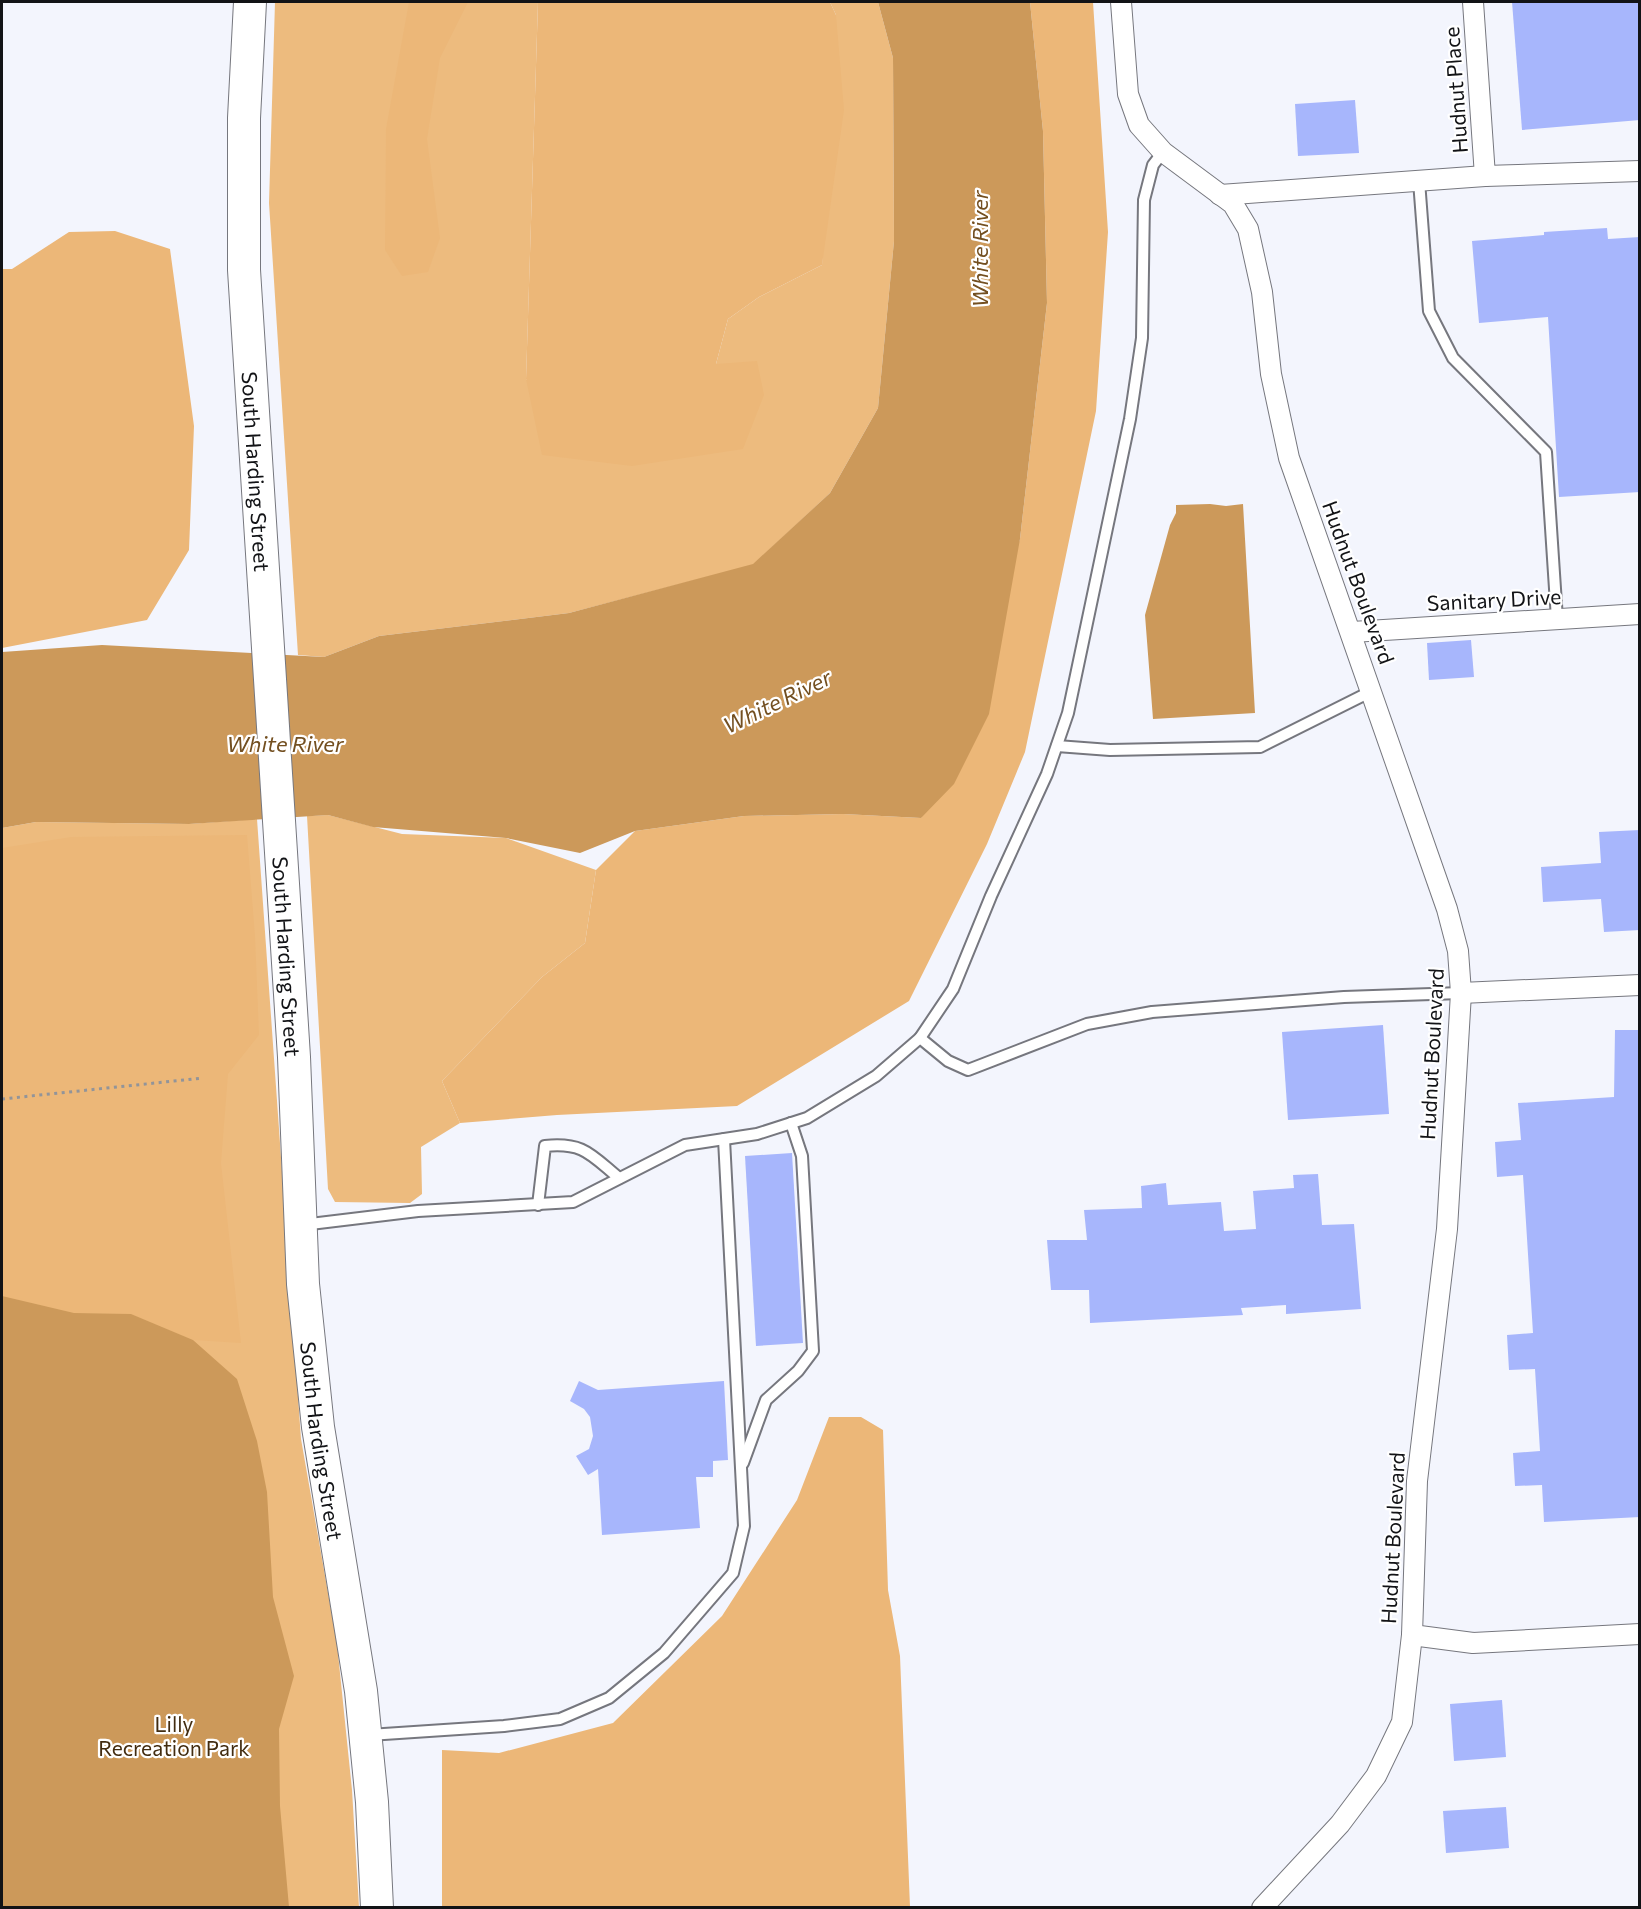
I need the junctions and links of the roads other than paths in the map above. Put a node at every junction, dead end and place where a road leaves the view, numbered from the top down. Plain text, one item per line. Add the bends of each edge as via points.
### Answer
1 (250, 2) edge
2 (1121, 2) edge
3 (1473, 2) edge
4 (1163, 152) junction
5 (1640, 171) edge
6 (1485, 176) junction
7 (1419, 181) junction
8 (1221, 195) junction
9 (1640, 614) edge
10 (1557, 619) junction
11 (1352, 632) junction
12 (1372, 691) junction
13 (1057, 746) junction
14 (1640, 985) edge
15 (1461, 993) junction
16 (920, 1038) junction
17 (791, 1124) junction
18 (724, 1138) junction
19 (619, 1178) junction
20 (538, 1205) junction
21 (301, 1225) junction
22 (741, 1469) junction
23 (1640, 1634) edge
24 (1412, 1635) junction
25 (366, 1736) junction
26 (377, 1908) edge
27 (1262, 1908) edge

1 - 21 main road, South Harding Street via 243,212 247,320
2 - 4 street, Hudnut Boulevard via 1131,107 1138,125
3 - 6 street, Hudnut Place
4 - 8 street, Hudnut Boulevard
4 - 13 lane via 1153,165 1144,200 1142,338 1130,419 1068,713
5 - 6 street
6 - 7 street
7 - 8 street
7 - 10 lane via 1429,310 1453,358 1546,452
8 - 11 street, Hudnut Boulevard via 1241,214 1248,229 1289,458
9 - 10 street, Sanitary Drive
10 - 11 street, Sanitary Drive
11 - 12 street, Hudnut Boulevard
12 - 13 lane via 1260,747 1110,750
12 - 15 street, Hudnut Boulevard via 1449,915 1460,964
13 - 16 lane via 953,989
14 - 15 street
15 - 16 lane via 1344,997 1152,1012 1087,1024 968,1070 948,1061
15 - 24 street, Hudnut Boulevard via 1447,1229 1417,1481
16 - 17 lane via 876,1076
17 - 18 lane
17 - 22 lane via 802,1156 813,1352 766,1401
18 - 19 lane via 685,1145
18 - 22 lane
19 - 20 lane via 573,1202
19 - 20 lane via 587,1153 568,1144 545,1146
20 - 21 lane via 418,1210
21 - 25 main road, South Harding Street via 316,1409 353,1628
22 - 25 lane via 744,1526 733,1573 664,1653 609,1698 560,1719
23 - 24 street via 1473,1643
24 - 27 street, Hudnut Boulevard via 1402,1722 1376,1776 1340,1824
25 - 26 main road, South Harding Street

